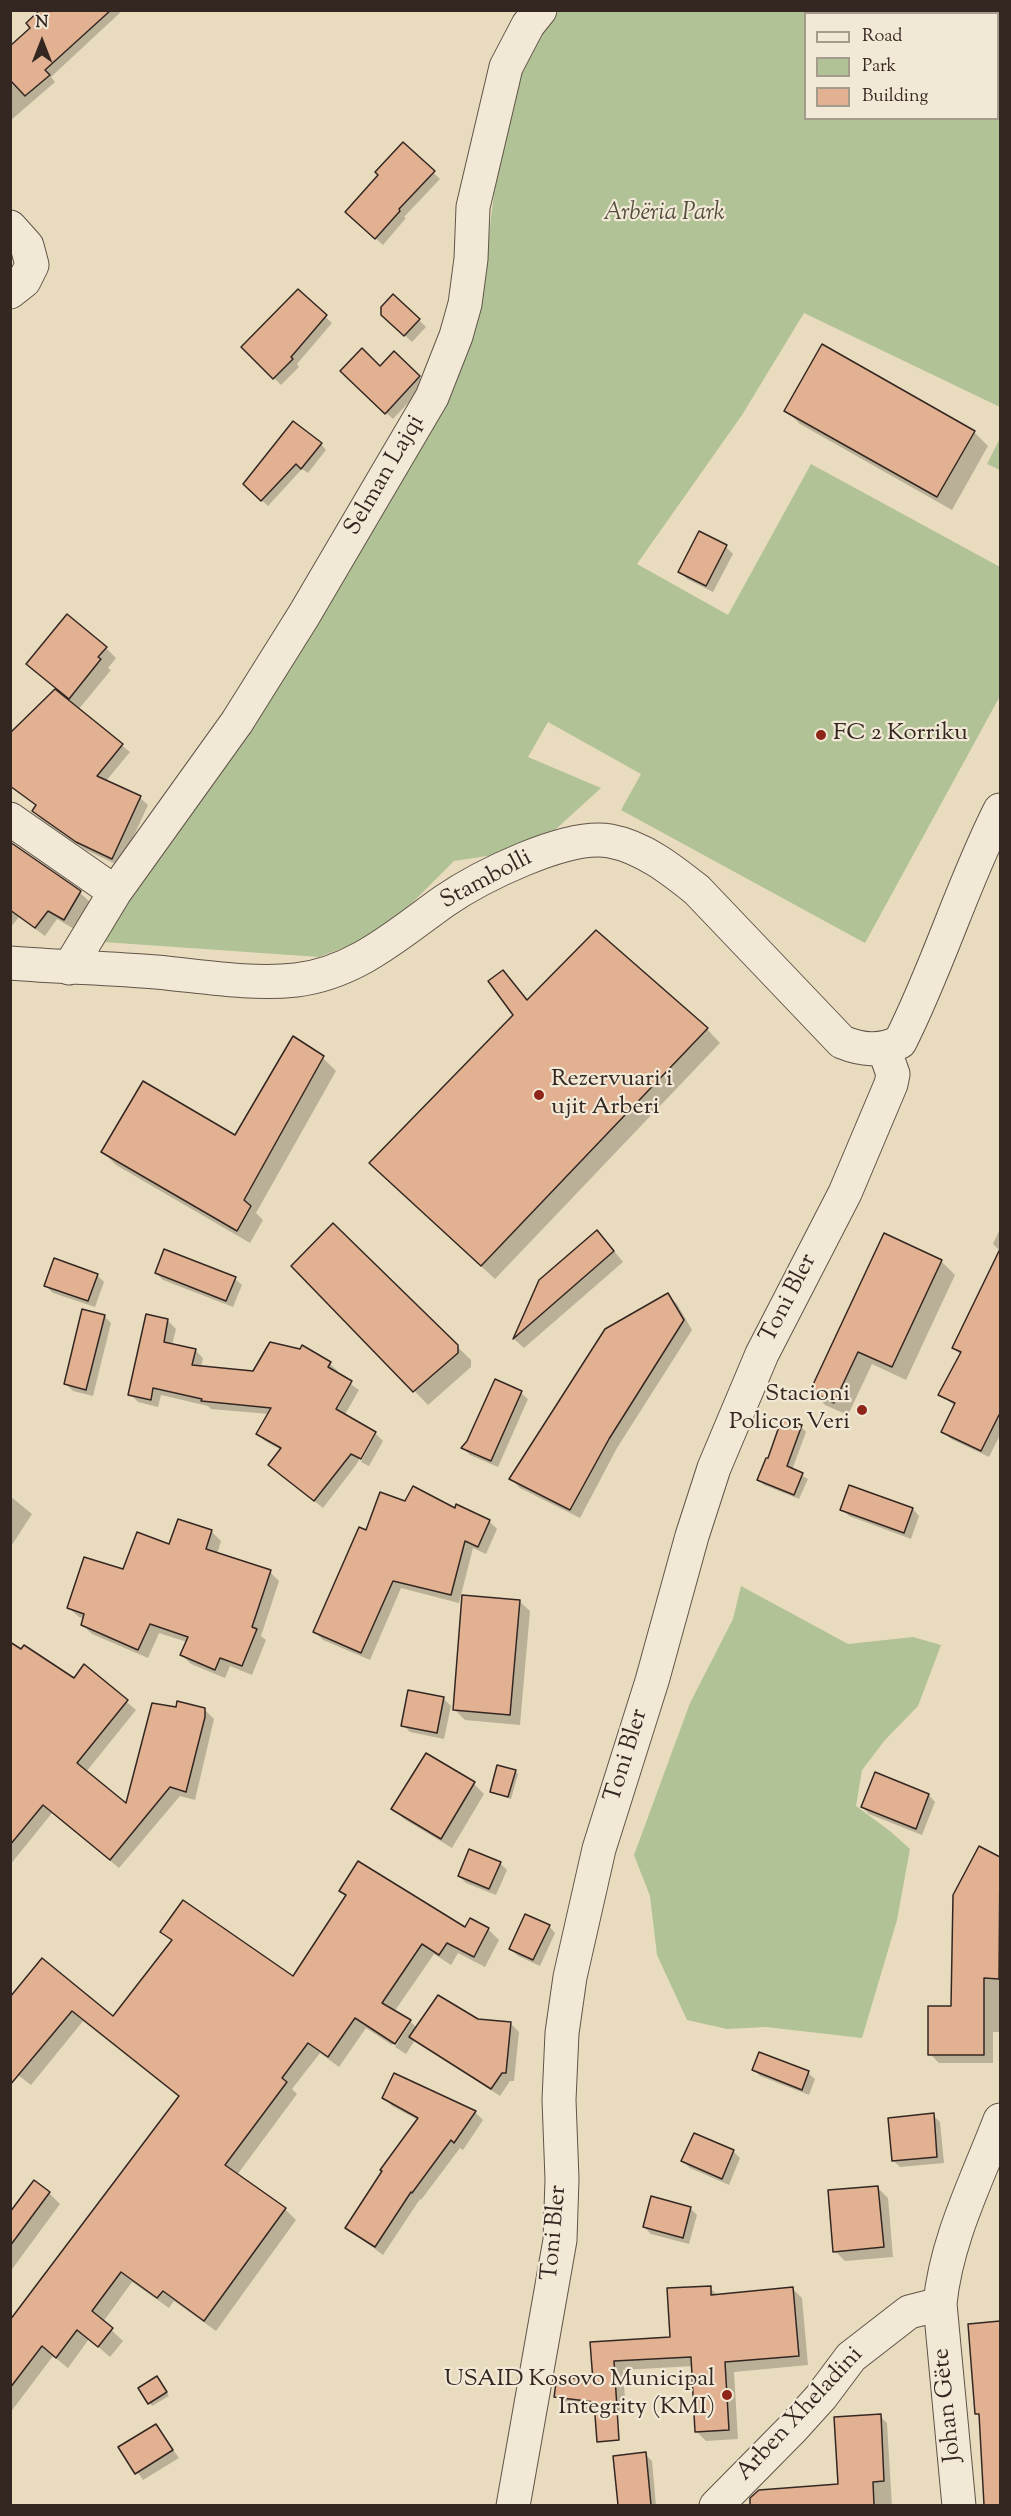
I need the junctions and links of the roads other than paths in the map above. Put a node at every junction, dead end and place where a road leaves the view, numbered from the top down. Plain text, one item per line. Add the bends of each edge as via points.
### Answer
1 (540, 10) edge
2 (19, 237) edge
3 (10, 291) edge
4 (1000, 810) edge
5 (10, 819) edge
6 (115, 892) junction
7 (10, 963) edge
8 (69, 968) junction
9 (892, 1045) junction
10 (1000, 2120) edge
11 (940, 2304) junction
12 (513, 2505) edge
13 (716, 2505) edge
14 (959, 2505) edge

1 - 6 street, Selman Lajqi via 506,67 473,207 465,304 432,397 237,722
2 - 3 street via 32,265 24,281
4 - 9 street via 923,997
5 - 6 street
6 - 8 street, Selman Lajqi
7 - 8 street, Stambolli
8 - 9 street, Stambolli via 297,980 357,963 445,901 517,862 590,839 629,848 678,874 842,1042 864,1049
9 - 12 street, Toni Bler via 891,1084 845,1192 762,1354 714,1468 599,1849 570,1977 562,2033 560,2240
10 - 11 street via 952,2243
11 - 13 street, Arben Xheladini via 909,2312 851,2357 806,2413
11 - 14 street, Johan Gëte

